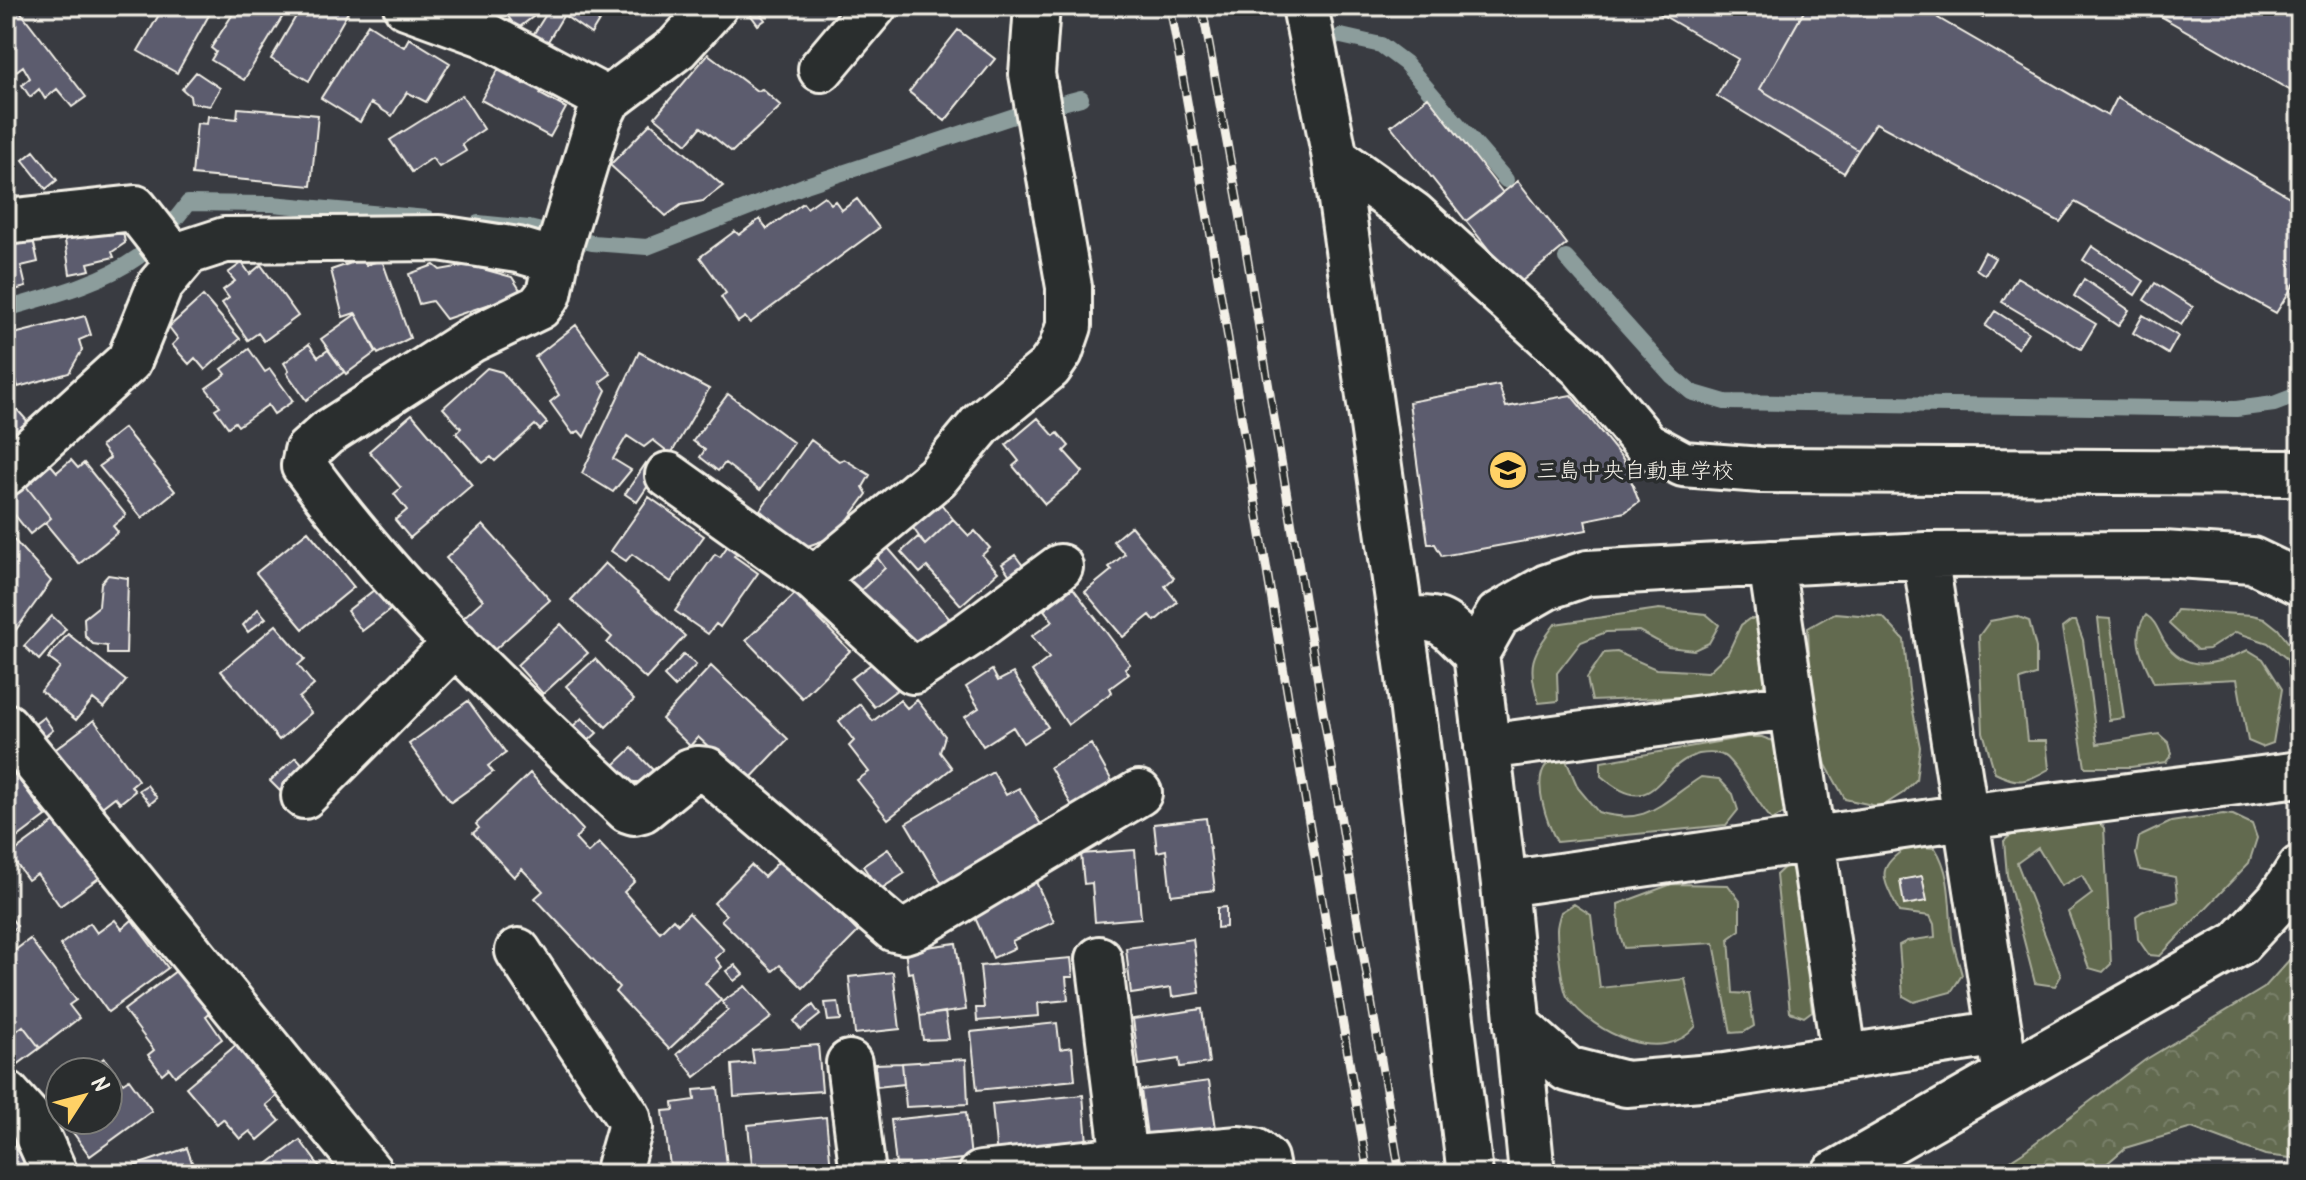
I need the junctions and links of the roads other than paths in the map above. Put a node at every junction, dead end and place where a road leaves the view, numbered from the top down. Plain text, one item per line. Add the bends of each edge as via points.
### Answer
1 (406, 6) edge
2 (715, 6) edge
3 (874, 6) edge
4 (1037, 6) edge
5 (1305, 6) edge
6 (821, 69) dead end
7 (608, 100) junction
8 (1335, 158) junction
9 (6, 222) edge
10 (172, 256) junction
11 (556, 258) junction
12 (6, 473) edge
13 (2300, 473) edge
14 (668, 475) dead end
15 (1925, 555) junction
16 (1771, 563) junction
17 (1060, 567) dead end
18 (814, 579) junction
19 (2300, 583) edge
20 (1401, 620) junction
21 (456, 643) junction
22 (1476, 654) junction
23 (1792, 706) junction
24 (6, 726) edge
25 (1487, 747) junction
26 (2300, 774) edge
27 (1139, 793) dead end
28 (304, 796) dead end
29 (1965, 817) junction
30 (1812, 839) junction
31 (2300, 868) edge
32 (1504, 884) junction
33 (518, 951) dead end
34 (1099, 959) dead end
35 (1517, 1025) junction
36 (2000, 1033) junction
37 (1844, 1055) junction
38 (849, 1063) dead end
39 (2006, 1076) junction
40 (6, 1093) edge
41 (1124, 1159) junction
42 (55, 1174) edge
43 (371, 1174) edge
44 (617, 1174) edge
45 (863, 1174) edge
46 (981, 1174) edge
47 (1268, 1174) edge
48 (1470, 1174) edge
49 (1532, 1174) edge
50 (1834, 1174) edge

1 - 7 street via 483,34
2 - 7 street via 677,48
3 - 6 street
4 - 18 street via 1034,83 1069,287 1069,326 1060,352 1049,368 982,423 937,477
5 - 8 street
7 - 11 street
8 - 13 street via 1413,214 1582,367 1646,444 1683,464 1761,470
8 - 20 street
9 - 10 street via 135,208
10 - 11 street via 225,240 439,238
10 - 12 street via 129,361
11 - 21 street via 549,294 539,307 471,340 307,451 304,466 319,487
14 - 18 street
15 - 16 street
15 - 19 street via 2163,554 2252,560
15 - 29 street
16 - 22 street via 1588,573 1547,587 1498,615
16 - 23 street
17 - 18 street via 913,671
20 - 22 street via 1442,621
20 - 48 street
21 - 27 street via 628,810 642,810 690,771 707,770 894,929 913,928
21 - 28 street
22 - 25 street
23 - 25 street
23 - 30 street
24 - 43 street
25 - 32 street
26 - 29 street
29 - 30 street
29 - 36 street
30 - 32 street
30 - 37 street
31 - 39 street via 2239,943
32 - 35 street
33 - 44 street via 628,1117 630,1128
34 - 41 street
35 - 37 street via 1567,1069 1626,1084 1725,1076
35 - 49 street
36 - 37 street
36 - 39 street
38 - 45 street
39 - 50 street
40 - 42 street via 31,1121
41 - 46 street
41 - 47 street via 1239,1149 1265,1159

